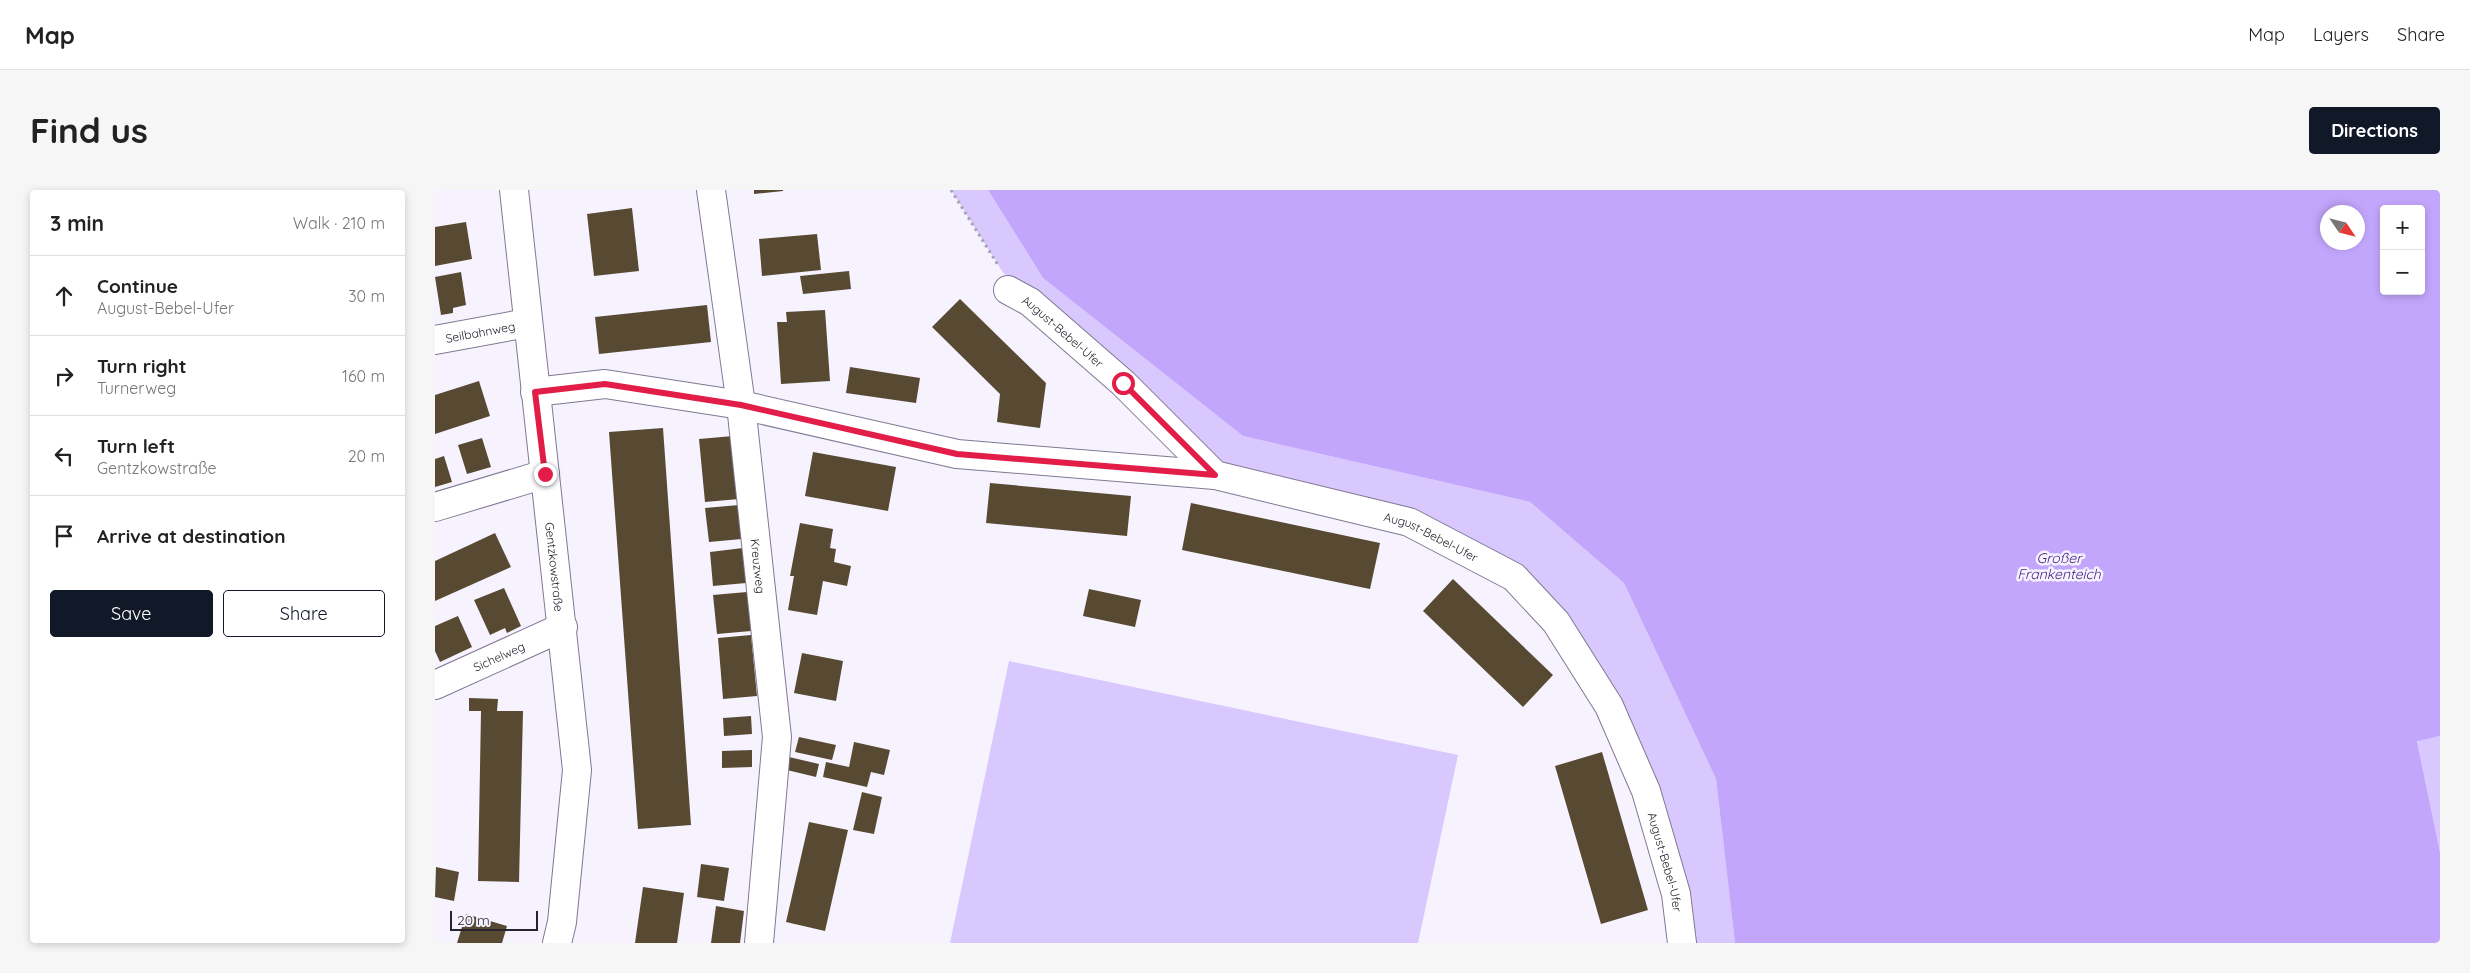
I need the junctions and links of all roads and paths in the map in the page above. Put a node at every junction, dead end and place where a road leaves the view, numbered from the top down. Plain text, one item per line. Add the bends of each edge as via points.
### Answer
1 (514, 190) edge
2 (711, 190) edge
3 (951, 190) edge
4 (1019, 296) joint
5 (527, 323) junction
6 (435, 340) edge
7 (535, 392) junction
8 (741, 405) junction
9 (545, 474) junction
10 (1215, 475) junction
11 (435, 506) edge
12 (563, 627) junction
13 (435, 685) edge
14 (557, 943) edge
15 (759, 943) edge
16 (1682, 943) edge

1 - 5 street, Gentzkowstraße
2 - 8 street, Kreuzweg
3 - 4 path
4 - 10 street, August-Bebel-Ufer via 1123,383
5 - 6 street, Seilbahnweg
5 - 7 street, Gentzkowstraße
7 - 8 street via 605,384
7 - 9 street, Gentzkowstraße
8 - 10 street via 957,454
8 - 15 street, Kreuzweg via 777,737
9 - 11 street
9 - 12 street, Gentzkowstraße
10 - 16 street, August-Bebel-Ufer via 1409,522 1514,576 1556,622 1609,706 1647,791 1676,894
12 - 13 street, Sichelweg
12 - 14 street, Gentzkowstraße via 577,770 562,922

